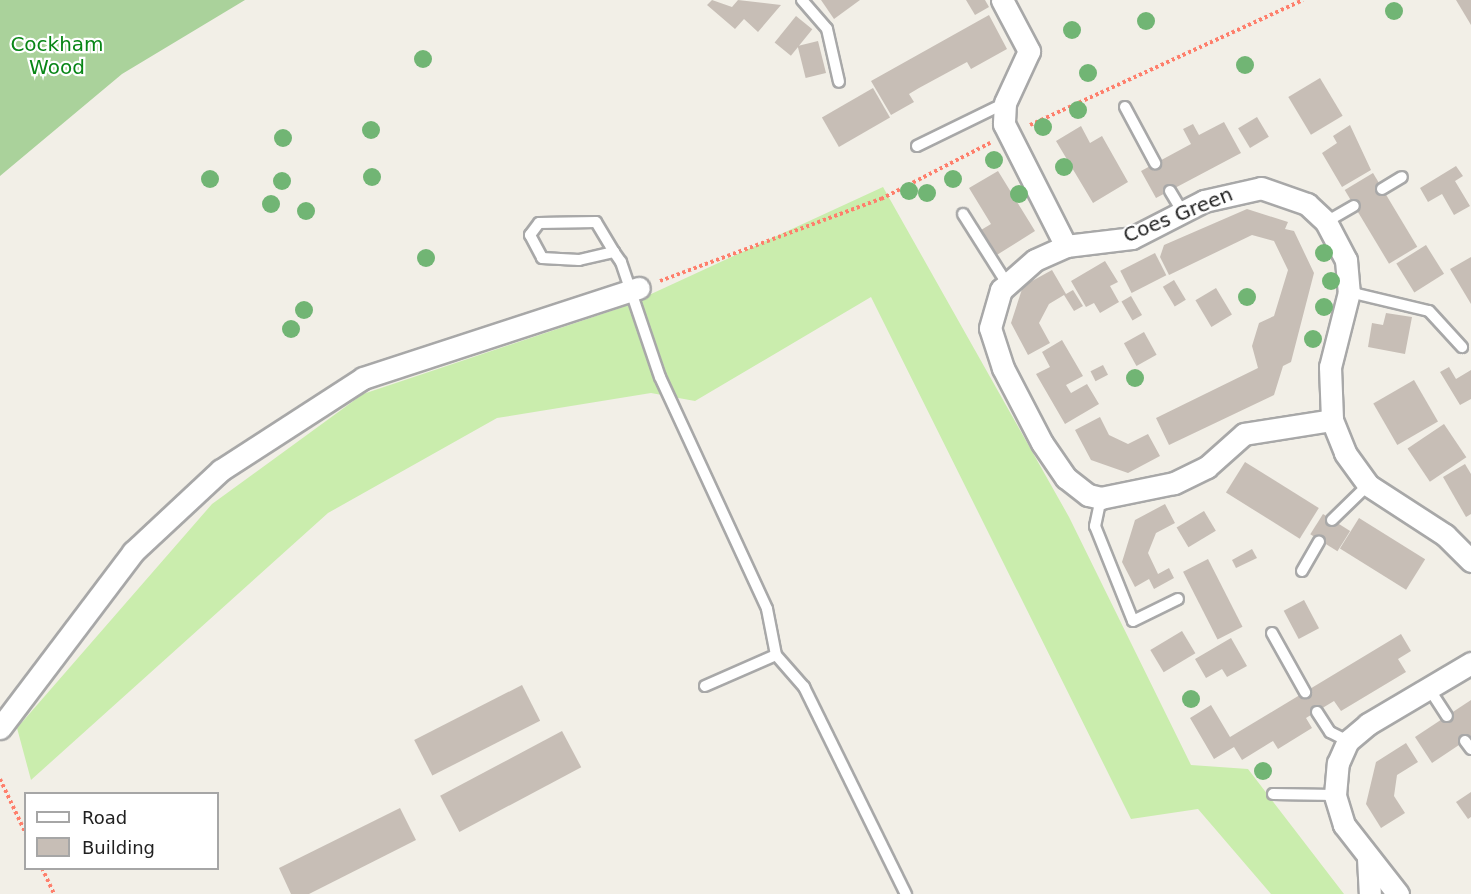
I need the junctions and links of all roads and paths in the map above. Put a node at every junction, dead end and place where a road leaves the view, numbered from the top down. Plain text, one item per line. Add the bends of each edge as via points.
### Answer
1 (802, 0) edge
2 (1002, 0) edge
3 (1303, 0) edge
4 (839, 82) dead end
5 (1005, 103) junction
6 (1125, 107) dead end
7 (1008, 135) junction
8 (916, 146) dead end
9 (1155, 163) dead end
10 (1402, 177) dead end
11 (1382, 189) dead end
12 (1170, 191) dead end
13 (1354, 206) dead end
14 (1182, 212) junction
15 (963, 214) dead end
16 (1326, 222) junction
17 (1066, 246) junction
18 (614, 252) junction
19 (1006, 282) junction
20 (634, 290) junction
21 (1349, 292) junction
22 (1462, 346) dead end
23 (1332, 420) junction
24 (1368, 485) junction
25 (1101, 498) junction
26 (1332, 520) dead end
27 (1319, 541) dead end
28 (1467, 550) edge
29 (1302, 571) dead end
30 (1178, 599) dead end
31 (1272, 633) dead end
32 (776, 655) junction
33 (1471, 663) edge
34 (705, 686) dead end
35 (1430, 690) junction
36 (1305, 692) dead end
37 (1317, 712) dead end
38 (1447, 716) dead end
39 (0, 728) edge
40 (1348, 741) junction
41 (0, 779) edge
42 (1273, 795) dead end
43 (1335, 795) junction
44 (24, 830) edge
45 (1368, 858) junction
46 (43, 870) edge
47 (54, 894) edge
48 (906, 894) edge
49 (1370, 894) edge
50 (1398, 894) edge

1 - 4 lane via 827,28
2 - 5 street via 1029,51
3 - 7 path
5 - 7 street
5 - 8 lane
6 - 9 lane
7 - 17 street
7 - 20 path via 881,199
10 - 11 lane
12 - 14 lane
13 - 16 lane
14 - 16 street, Coes Green via 1226,193 1261,188 1307,204
14 - 17 street, Coes Green via 1132,237
15 - 19 lane
16 - 21 street, Coes Green via 1346,260
17 - 19 street, Coes Green
18 - 18 lane via 579,260 542,258 530,235 539,223 596,222
18 - 20 lane
19 - 25 street via 990,328 1007,377 1066,478
20 - 32 lane via 660,377 767,609
20 - 39 street via 363,378 221,470 133,552
21 - 22 lane via 1429,310
21 - 23 street, Coes Green via 1330,367
23 - 24 street, Coes Green via 1345,453
23 - 25 street via 1258,428 1190,478
24 - 26 lane
24 - 28 street, Coes Green
25 - 30 lane via 1095,526 1132,621
27 - 29 lane
31 - 36 lane
32 - 34 lane
32 - 48 lane via 804,687
33 - 35 street
35 - 38 lane
35 - 40 street
37 - 40 lane via 1330,732
40 - 43 street via 1338,763
41 - 44 path
42 - 43 lane
43 - 45 street via 1344,825
45 - 49 street
45 - 50 street
46 - 47 path

